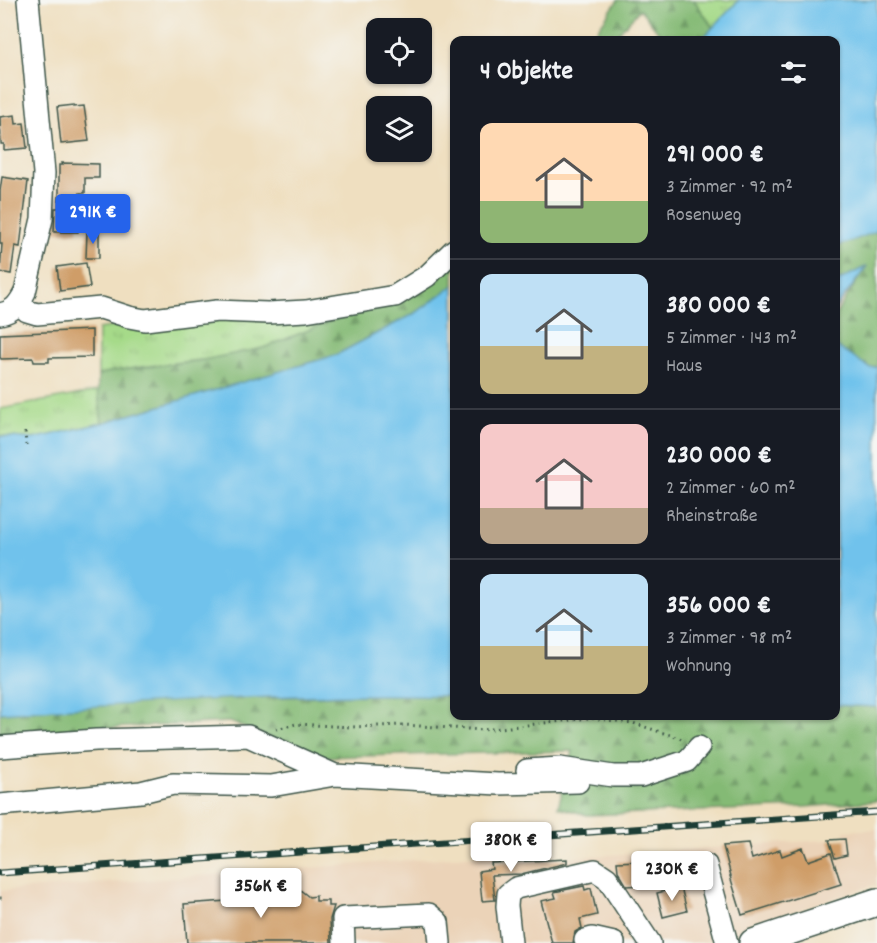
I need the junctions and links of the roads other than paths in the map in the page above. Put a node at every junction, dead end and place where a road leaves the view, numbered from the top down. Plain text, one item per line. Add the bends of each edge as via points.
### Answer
1 (28, 0) edge
2 (450, 254) edge
3 (20, 303) junction
4 (0, 314) edge
5 (0, 747) edge
6 (699, 747) road end
7 (335, 776) junction
8 (578, 782) dead end
9 (498, 784) junction
10 (0, 805) edge
11 (706, 865) dead end
12 (877, 902) edge
13 (585, 940) dead end
14 (344, 943) edge
15 (440, 943) edge
16 (511, 943) edge
17 (614, 943) edge
18 (650, 943) edge
19 (727, 943) edge
20 (753, 943) edge

1 - 3 street via 44,192 37,245
2 - 3 street via 427,276 395,296 306,311 217,310 146,320 101,308 37,314
3 - 4 street
5 - 7 street via 248,736
6 - 9 street via 687,761 641,776 548,768 515,770
7 - 9 street
7 - 10 street via 271,786 173,784 141,792
8 - 9 street
11 - 19 street
12 - 20 main road
13 - 17 street
14 - 15 street via 343,918 429,914 438,922
16 - 18 street via 508,894 516,888 595,870 607,878

